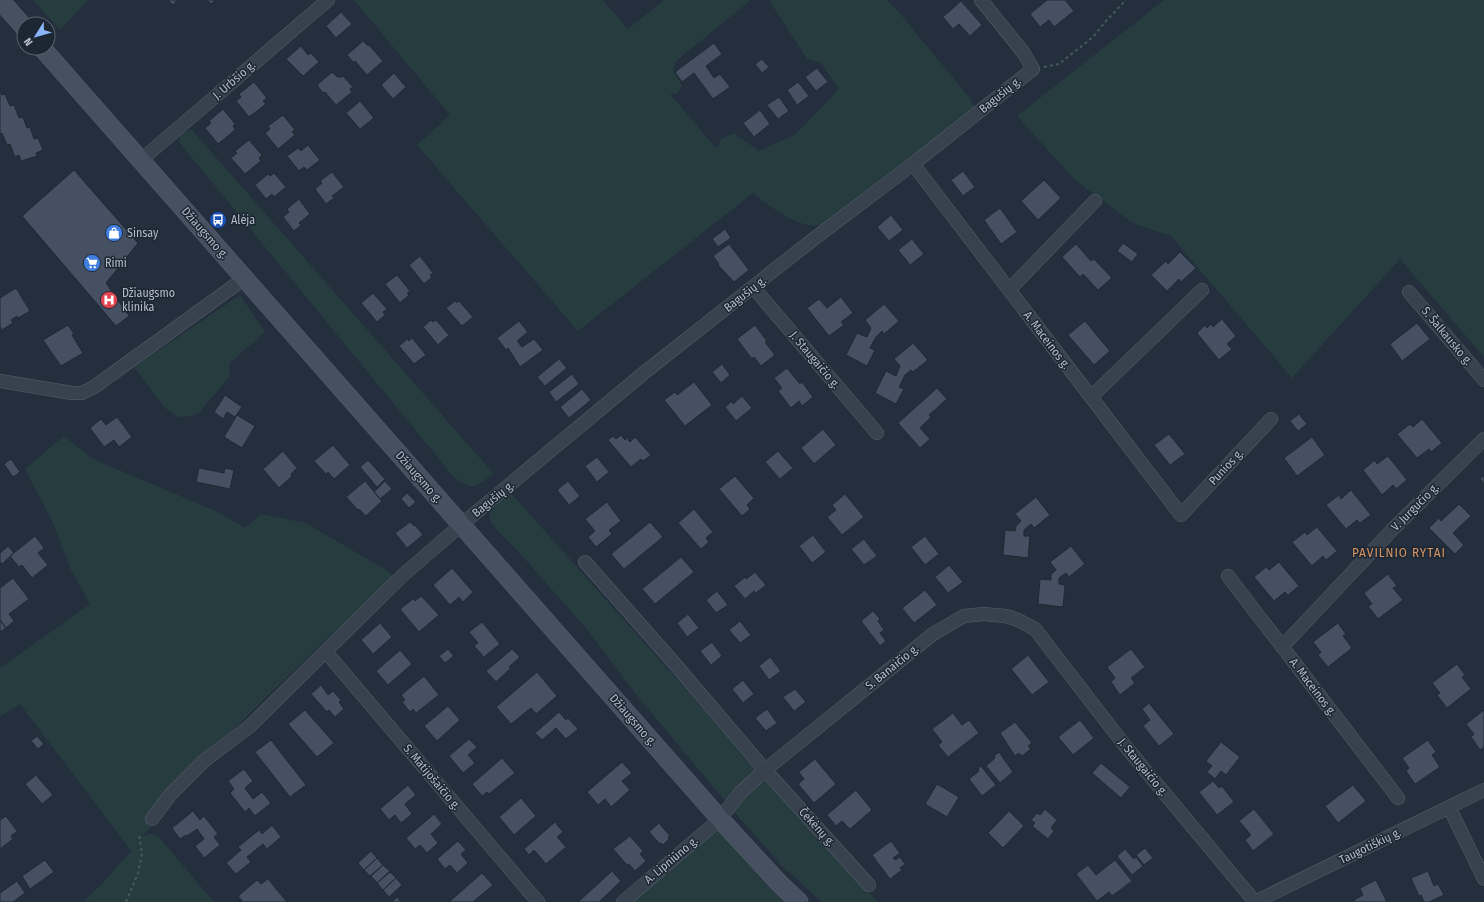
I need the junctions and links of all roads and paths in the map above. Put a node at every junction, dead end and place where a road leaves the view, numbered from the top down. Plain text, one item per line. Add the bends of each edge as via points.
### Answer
1 (0, 0) edge
2 (328, 0) edge
3 (981, 0) edge
4 (1126, 0) edge
5 (16, 18) edge
6 (49, 56) edge
7 (1033, 69) junction
8 (141, 160) junction
9 (913, 164) junction
10 (1095, 201) dead end
11 (244, 278) junction
12 (753, 287) junction
13 (1009, 290) junction
14 (1202, 290) dead end
15 (1409, 292) dead end
16 (1484, 380) edge
17 (0, 381) edge
18 (1091, 397) junction
19 (1271, 419) dead end
20 (877, 433) dead end
21 (1484, 439) edge
22 (1181, 515) joint
23 (461, 525) junction
24 (585, 562) dead end
25 (1228, 576) dead end
26 (1035, 629) joint
27 (1282, 647) junction
28 (326, 652) junction
29 (765, 770) junction
30 (1484, 790) edge
31 (1398, 798) dead end
32 (1449, 807) junction
33 (720, 818) junction
34 (152, 819) dead end
35 (139, 834) dead end
36 (1484, 879) edge
37 (869, 885) dead end
38 (126, 902) edge
39 (538, 902) edge
40 (623, 902) edge
41 (799, 902) edge
42 (1255, 902) edge

1 - 5 street
2 - 8 street, J. Urbšio g.
3 - 7 street via 1023,52
4 - 7 path via 1093,37 1059,64
6 - 8 street, Džiaugsmo g.
7 - 9 street, Bagušių g.
8 - 11 street, Džiaugsmo g.
9 - 12 street, Bagušių g.
9 - 13 street, A. Maceinos g.
10 - 13 street
11 - 17 street via 94,387 82,393
11 - 23 street, Džiaugsmo g.
12 - 20 street, J. Staugaičio g.
12 - 23 street, Bagušių g. via 645,372
13 - 18 street, A. Maceinos g.
14 - 18 street
15 - 16 street, S. Šalkausko g.
18 - 22 street, A. Maceinos g.
19 - 22 street, Punios g.
21 - 27 street, V. Jurgučio g. via 1392,530
23 - 28 street, Bagušių g. via 403,575
23 - 33 street, Džiaugsmo g.
24 - 29 street
25 - 27 street, A. Maceinos g.
26 - 29 street, S. Banaičio g. via 1006,616 964,616 933,634
26 - 42 street, J. Staugaičio g. via 1126,747
27 - 31 street, A. Maceinos g.
28 - 34 street, Bagušių g. via 249,727 205,760 170,795
28 - 39 street, S. Matijošaičio g.
29 - 33 street, S. Banaičio g. via 740,793
29 - 37 street, Čekėnų g.
30 - 32 street, Taugotiškių g.
32 - 36 street
32 - 42 street, Taugotiškių g.
33 - 40 street, A. Lipniūno g.
33 - 41 street, Džiaugsmo g.
35 - 38 path via 142,854 138,873

